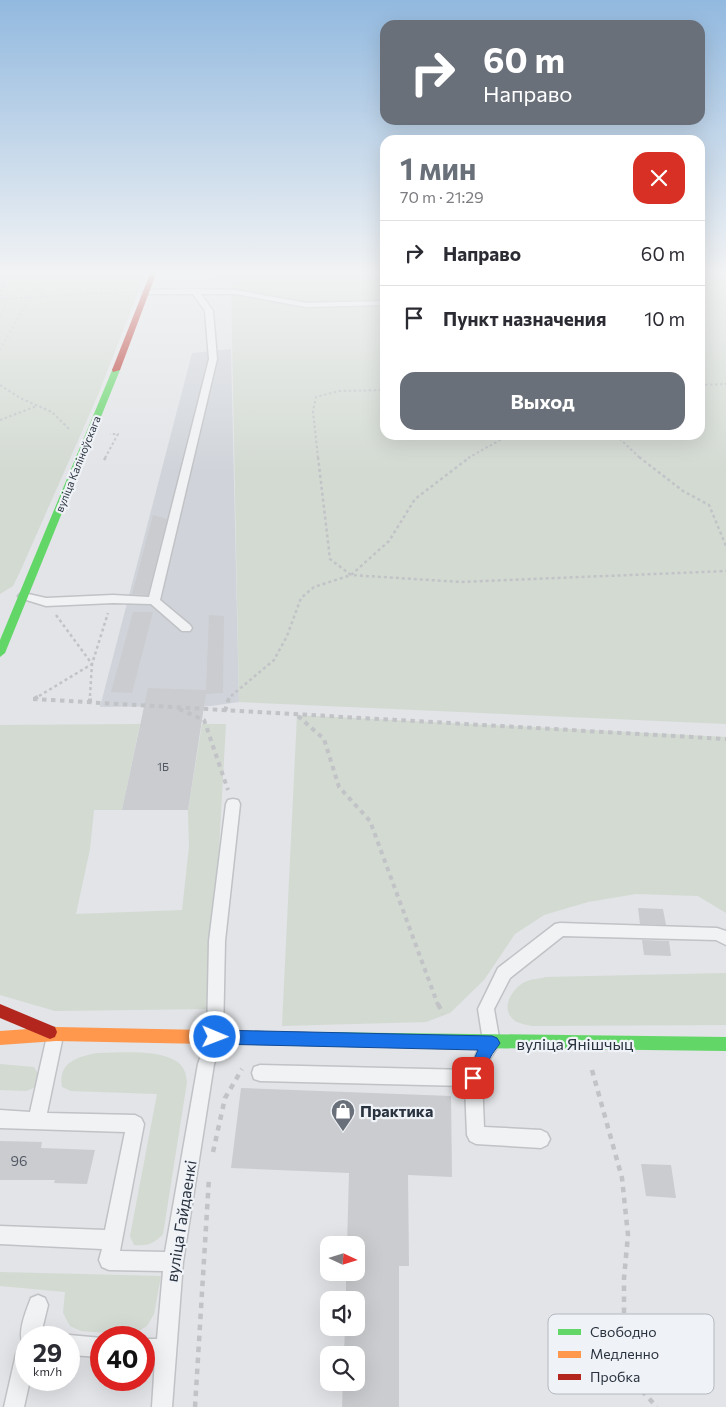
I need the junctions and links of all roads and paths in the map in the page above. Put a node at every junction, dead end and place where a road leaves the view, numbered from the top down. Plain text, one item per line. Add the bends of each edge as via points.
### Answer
1 (128, 340) edge
2 (211, 340) edge
3 (726, 384) edge
4 (705, 385) edge
5 (0, 386) edge
6 (380, 390) edge
7 (38, 406) junction
8 (0, 420) edge
9 (72, 432) dead end
10 (118, 434) dead end
11 (500, 440) edge
12 (621, 440) edge
13 (102, 464) dead end
14 (726, 546) edge
15 (726, 571) edge
16 (351, 575) junction
17 (24, 596) junction
18 (113, 599) junction
19 (154, 600) junction
20 (46, 602) junction
21 (186, 628) dead end
22 (0, 653) edge
23 (92, 664) junction
24 (90, 703) junction
25 (176, 708) junction
26 (225, 711) junction
27 (297, 715) junction
28 (726, 739) edge
29 (233, 804) joint
30 (726, 938) edge
31 (0, 1011) edge
32 (449, 1018) dead end
33 (56, 1034) junction
34 (215, 1037) junction
35 (0, 1038) edge
36 (492, 1043) junction
37 (726, 1044) edge
38 (589, 1062) dead end
39 (254, 1068) joint
40 (473, 1078) junction
41 (0, 1119) edge
42 (37, 1121) junction
43 (541, 1139) dead end
44 (212, 1160) dead end
45 (210, 1169) dead end
46 (0, 1235) edge
47 (113, 1240) junction
48 (172, 1262) junction
49 (38, 1305) dead end
50 (624, 1314) edge
51 (33, 1326) edge
52 (155, 1350) edge
53 (165, 1350) junction
54 (18, 1391) edge
55 (645, 1394) edge
56 (14, 1407) edge
57 (162, 1407) edge
58 (195, 1407) edge
59 (657, 1407) edge

1 - 17 street, вуліца Каліноўскага
2 - 19 lane via 213,359
3 - 4 path
5 - 7 path
6 - 16 path via 339,391 316,397 313,411 330,559
7 - 8 path
7 - 9 path via 52,412
10 - 13 path
11 - 16 path via 461,462 415,499 389,541
12 - 14 path via 683,492 709,505
15 - 16 path via 460,582
16 - 26 path via 314,587 301,598 274,660 229,698
17 - 20 lane
17 - 22 street, вуліца Каліноўскага
18 - 19 lane
18 - 20 lane
18 - 23 path
19 - 21 lane
20 - 23 path
23 - 24 path
23 - 24 path via 33,699
24 - 25 path
25 - 26 path
25 - 29 path via 204,720
26 - 27 path
27 - 28 path
27 - 32 path via 324,739 339,787 370,821 441,1012
29 - 34 lane via 217,942
30 - 36 lane via 717,934 560,929 504,973 486,1009
31 - 33 street
33 - 34 street, вуліца Янішчыц
33 - 35 street, вуліца Янішчыц
33 - 42 lane
34 - 36 street, вуліца Янішчыц
34 - 48 lane, вуліца Гайдаенкі via 206,1064
36 - 37 street, вуліца Янішчыц
36 - 40 lane via 482,1056 481,1067
38 - 50 path via 622,1178 628,1235
39 - 40 lane
39 - 44 path via 243,1067 225,1098
40 - 43 lane via 476,1135
41 - 42 lane
42 - 47 lane via 136,1124
45 - 58 path
46 - 47 lane
47 - 48 lane via 109,1260
48 - 53 lane, вуліца Гайдаенкі
49 - 51 lane
52 - 53 lane
53 - 57 lane, вуліца Гайдаенкі
54 - 56 lane
55 - 59 path

